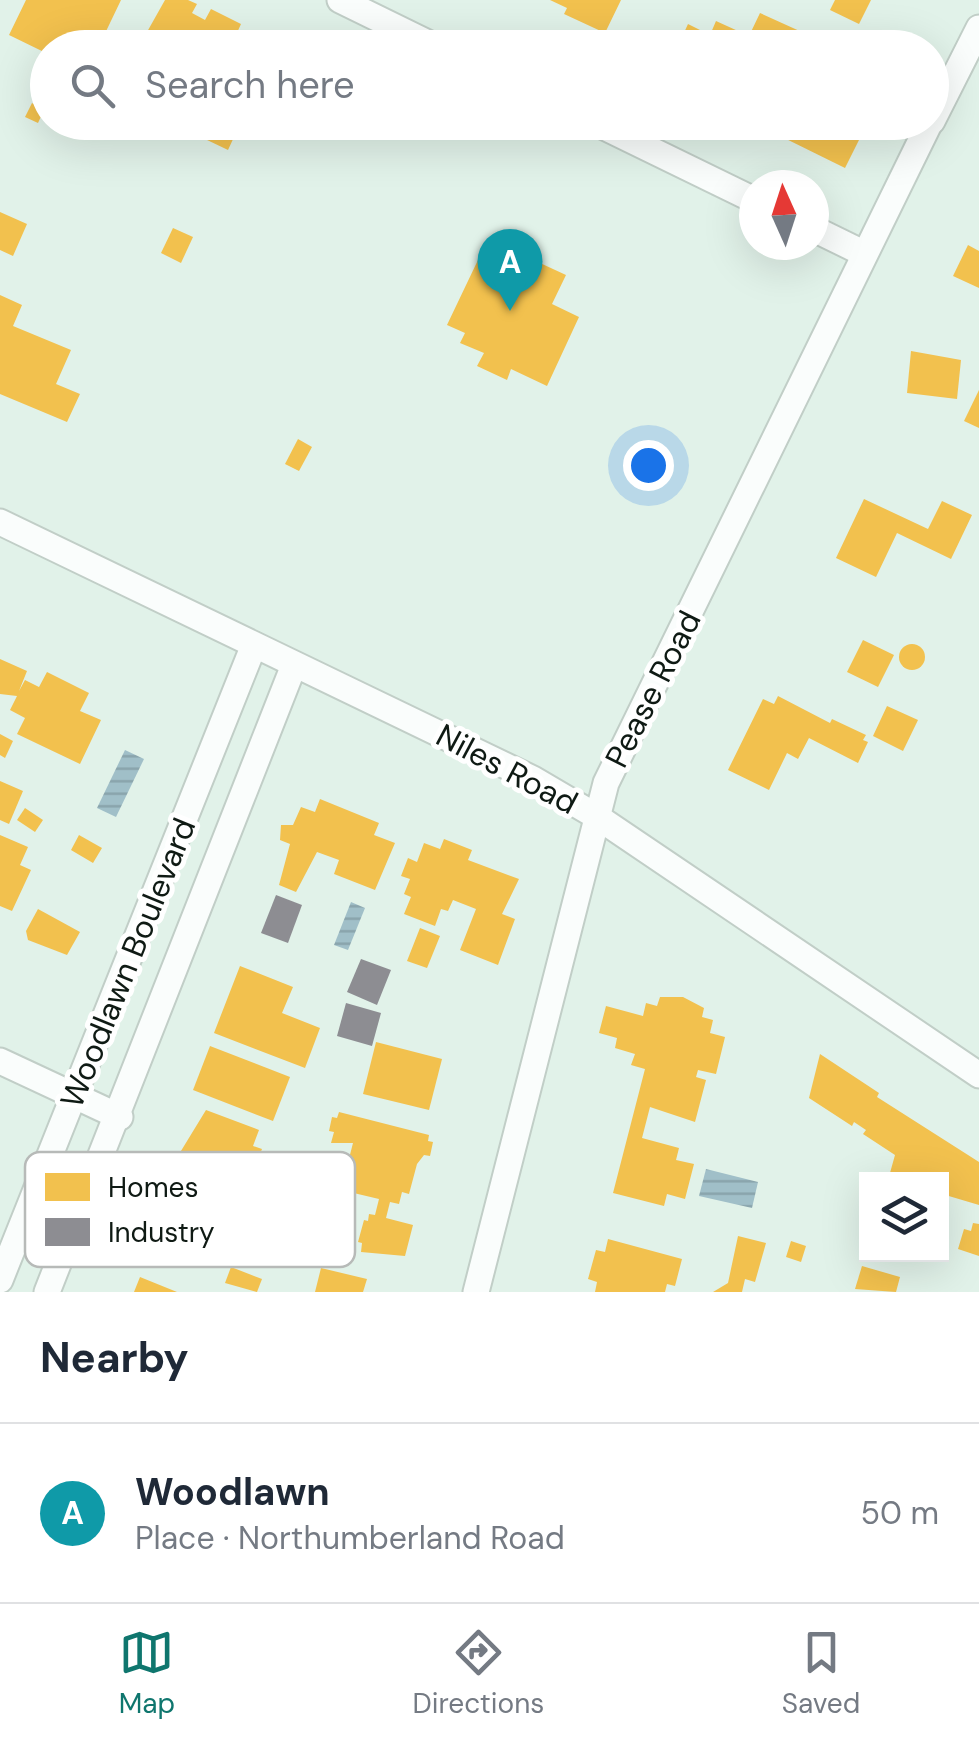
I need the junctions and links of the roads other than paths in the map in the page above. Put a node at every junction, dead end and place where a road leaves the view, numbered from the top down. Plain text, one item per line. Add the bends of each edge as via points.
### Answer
1 (340, 0) edge
2 (979, 28) edge
3 (401, 30) edge
4 (949, 87) edge
5 (631, 140) edge
6 (922, 140) edge
7 (739, 193) edge
8 (829, 237) edge
9 (863, 254) junction
10 (0, 522) edge
11 (254, 646) junction
12 (294, 665) junction
13 (596, 816) junction
14 (0, 1061) edge
15 (979, 1075) edge
16 (75, 1096) junction
17 (120, 1116) junction
18 (52, 1152) edge
19 (105, 1152) edge
20 (25, 1219) edge
21 (58, 1267) edge
22 (0, 1280) edge
23 (48, 1292) edge
24 (476, 1292) edge

1 - 3 street
2 - 4 street, Pease Road
5 - 7 street
6 - 9 street, Pease Road
8 - 9 street
9 - 13 street, Pease Road via 606,783
10 - 11 street, Niles Road
11 - 12 street, Niles Road
11 - 16 street, Woodlawn Boulevard
12 - 13 street, Niles Road via 520,772
12 - 17 street, Woodlawn Boulevard
13 - 15 street, Niles Road
13 - 24 street, Pease Road
14 - 16 street
16 - 17 street
16 - 18 street, Woodlawn Boulevard
17 - 19 street, Woodlawn Boulevard
20 - 22 street, Woodlawn Boulevard
21 - 23 street, Woodlawn Boulevard

